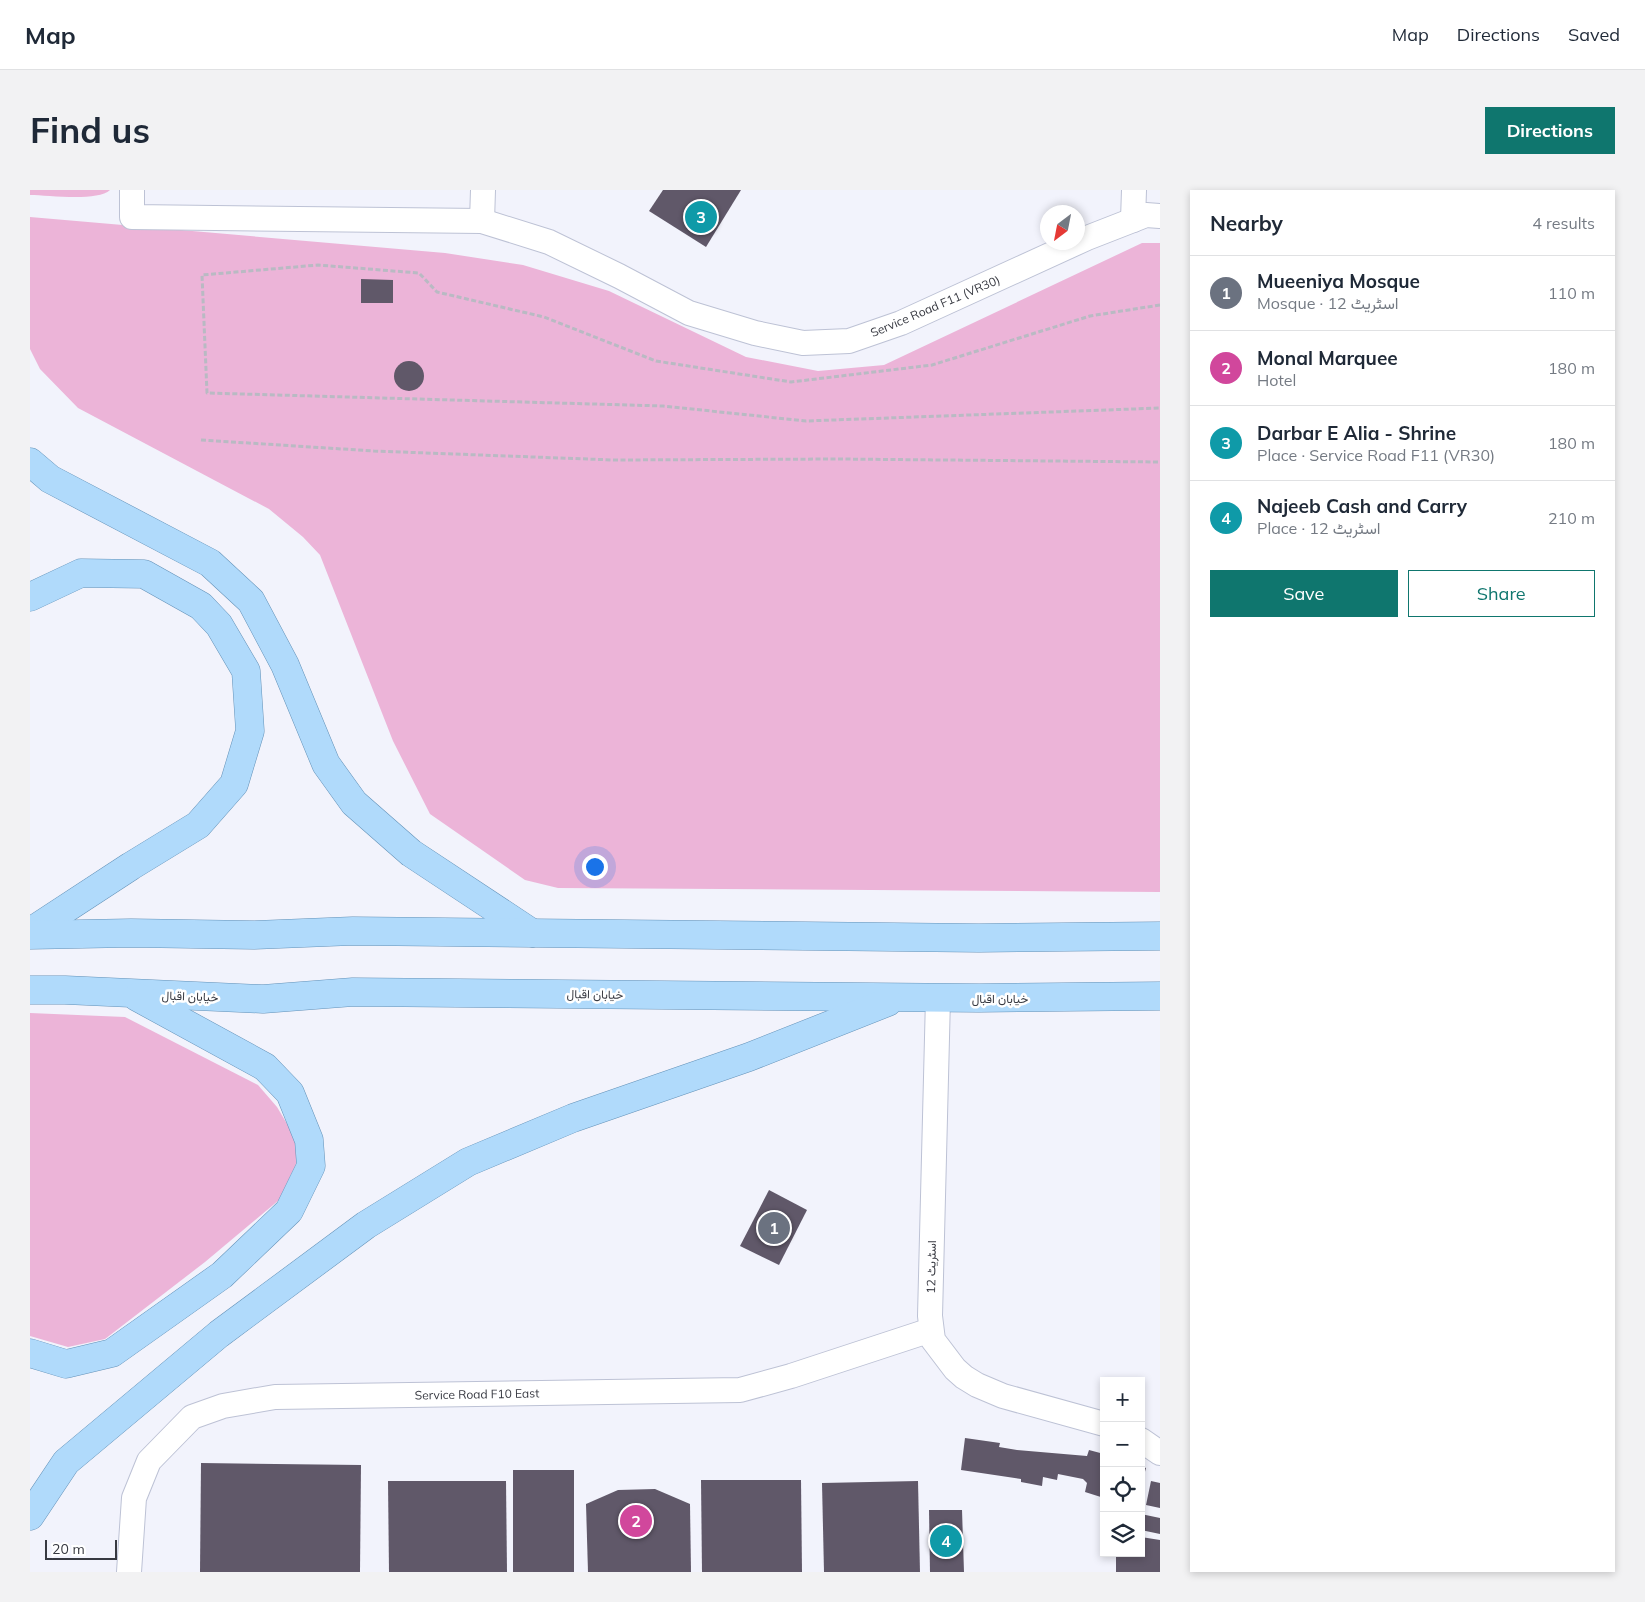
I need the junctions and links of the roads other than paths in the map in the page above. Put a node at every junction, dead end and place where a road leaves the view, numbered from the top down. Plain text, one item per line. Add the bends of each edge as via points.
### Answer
1 (132, 190) edge
2 (482, 190) edge
3 (1134, 190) edge
4 (1160, 216) edge
5 (1134, 220) junction
6 (482, 221) junction
7 (30, 462) edge
8 (30, 597) edge
9 (30, 933) edge
10 (532, 933) junction
11 (1160, 936) edge
12 (30, 990) edge
13 (132, 994) junction
14 (1160, 996) edge
15 (902, 997) junction
16 (938, 998) junction
17 (931, 1330) junction
18 (30, 1353) edge
19 (1100, 1423) edge
20 (1145, 1443) edge
21 (1160, 1453) edge
22 (30, 1516) edge
23 (129, 1572) edge

1 - 6 street, Service Road F11 (VR30) via 132,217
2 - 6 street
3 - 5 street
4 - 5 street, Service Road F11 (VR30)
5 - 6 street, Service Road F11 (VR30) via 1087,238 901,323 849,341 803,343 755,333 689,313 548,242
7 - 10 main road via 50,479 210,563 251,601 285,665 326,764 354,803 411,853
8 - 9 main road via 81,573 144,574 201,606 219,625 246,671 250,731 234,784 198,825
9 - 10 main road
10 - 11 main road via 979,938
12 - 13 main road, خیابان اقبال
13 - 15 main road, خیابان اقبال via 263,999 353,992
13 - 18 main road via 265,1067 290,1093 309,1140 311,1166 288,1211 222,1275 112,1353 66,1364
14 - 16 main road, خیابان اقبال
15 - 16 main road, خیابان اقبال
15 - 22 main road via 749,1056 573,1118 468,1162 366,1225 219,1334 66,1462
16 - 17 street, اسٹریٹ 12
17 - 19 street, اسٹریٹ 12 via 932,1340 946,1358 964,1377 977,1385 1003,1396
17 - 23 street, Service Road F10 East via 740,1390 275,1397 223,1406 192,1417 149,1461 134,1498
20 - 21 street

